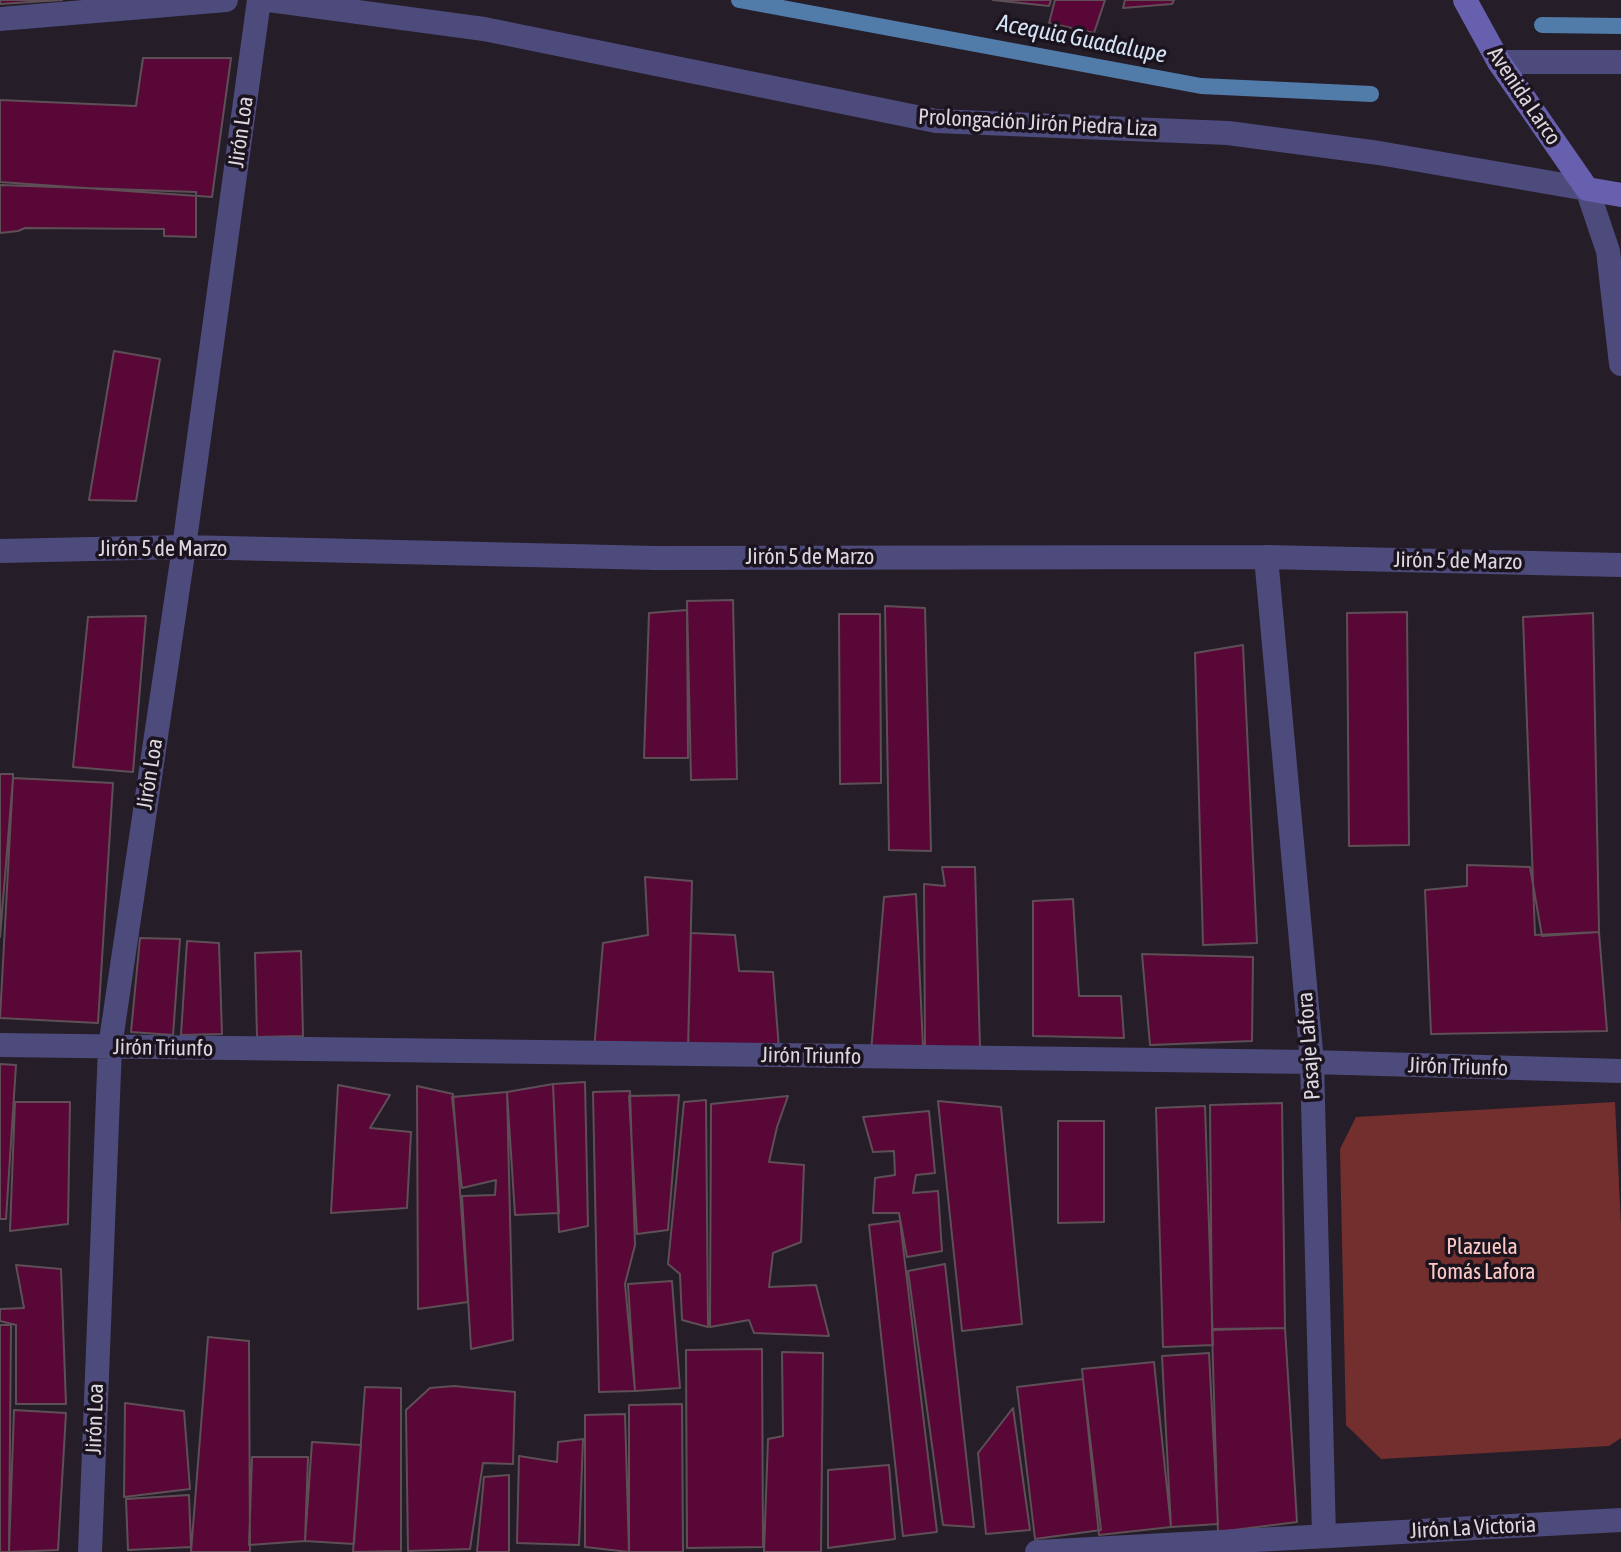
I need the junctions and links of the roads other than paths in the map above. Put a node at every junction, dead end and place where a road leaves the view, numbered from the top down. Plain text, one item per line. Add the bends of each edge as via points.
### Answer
1 (226, 0) edge
2 (259, 0) edge
3 (269, 0) edge
4 (1465, 0) edge
5 (0, 19) edge
6 (1499, 62) junction
7 (1621, 62) edge
8 (1587, 189) junction
9 (1621, 195) edge
10 (1621, 364) edge
11 (184, 547) junction
12 (0, 551) edge
13 (1266, 557) junction
14 (1621, 565) edge
15 (0, 1045) edge
16 (110, 1047) junction
17 (1312, 1062) junction
18 (1621, 1071) edge
19 (1621, 1520) edge
20 (1324, 1536) junction
21 (90, 1552) edge
22 (1037, 1552) edge

1 - 5 street
2 - 11 street, Jirón Loa
3 - 8 street, Prolongación Jirón Piedra Liza via 484,29 936,121 1228,133
4 - 6 main road, Avenida Larco
6 - 7 street
6 - 8 main road, Avenida Larco
8 - 9 main road, Prolongación Jirón Piedra Liza
8 - 10 street via 1608,251
11 - 12 street, Jirón 5 de Marzo
11 - 13 street, Jirón 5 de Marzo via 656,558
11 - 16 street, Jirón Loa
13 - 14 street, Jirón 5 de Marzo
13 - 17 street, Pasaje Lafora
15 - 16 street, Jirón Triunfo
16 - 17 street, Jirón Triunfo
16 - 21 street, Jirón Loa
17 - 18 street, Jirón Triunfo
17 - 20 street, Pasaje Lafora
19 - 20 street, Jirón La Victoria
20 - 22 street, Jirón La Victoria

